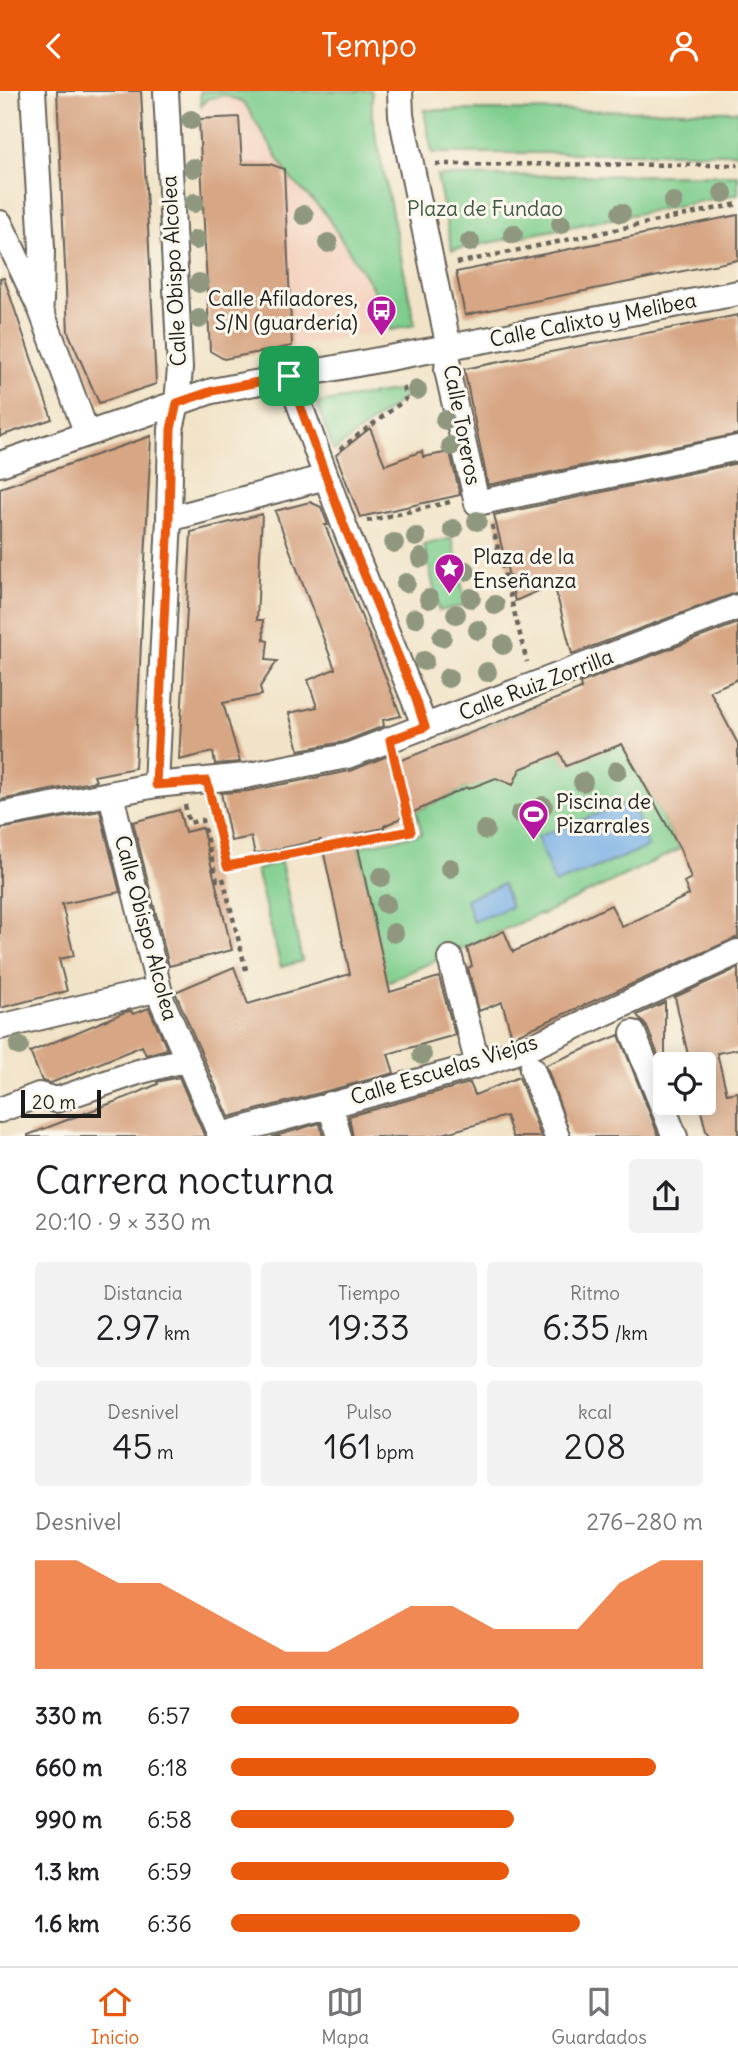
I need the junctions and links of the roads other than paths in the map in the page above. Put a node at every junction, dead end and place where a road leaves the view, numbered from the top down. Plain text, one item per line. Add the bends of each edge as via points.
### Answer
1 (33, 91) edge
2 (166, 91) edge
3 (400, 91) edge
4 (40, 213) junction
5 (1, 224) edge
6 (738, 293) edge
7 (41, 310) junction
8 (449, 348) junction
9 (289, 376) junction
10 (177, 403) junction
11 (87, 434) junction
12 (738, 448) edge
13 (0, 464) edge
14 (329, 466) junction
15 (169, 519) junction
16 (738, 607) edge
17 (425, 727) junction
18 (156, 785) junction
19 (111, 795) junction
20 (0, 815) edge
21 (738, 952) edge
22 (450, 958) dead end
23 (159, 989) junction
24 (0, 1027) edge
25 (633, 1033) dead end
26 (187, 1059) junction
27 (478, 1065) junction
28 (532, 1069) dead end
29 (330, 1104) junction
30 (0, 1110) edge
31 (221, 1136) edge
32 (340, 1136) edge
33 (557, 1136) edge
34 (675, 1136) edge

1 - 4 street
2 - 10 street, Calle Obispo Alcolea via 180,368
3 - 8 street, Calle Toreros via 401,115
4 - 5 street via 28,223
4 - 7 street
5 - 7 street
6 - 8 street, Calle Calixto y Melibea
7 - 11 street
8 - 9 street, Calle Calixto y Melibea
8 - 12 street, Calle Toreros via 447,370 466,502
9 - 10 street, Calle Calixto y Melibea
9 - 14 street
10 - 11 street, Calle Calixto y Melibea
10 - 15 street, Calle Obispo Alcolea via 171,429
11 - 13 street, Calle Calixto y Melibea
14 - 15 street
14 - 17 street via 355,524
15 - 18 street, Calle Obispo Alcolea
16 - 17 street, Calle Ruiz Zorrilla
17 - 18 street, Calle Ruiz Zorrilla via 347,755 244,776
18 - 19 street, Calle Ruiz Zorrilla
19 - 20 street, Calle Ruiz Zorrilla
19 - 23 street, Calle Obispo Alcolea
21 - 27 street, Calle Escuelas Viejas via 533,1046
22 - 27 street
23 - 24 street
23 - 26 street, Calle Obispo Alcolea
25 - 34 street
26 - 30 street via 56,1100 39,1095
26 - 31 street, Calle Obispo Alcolea
27 - 29 street, Calle Escuelas Viejas
28 - 33 street
29 - 31 street, Calle Escuelas Viejas
29 - 32 street

